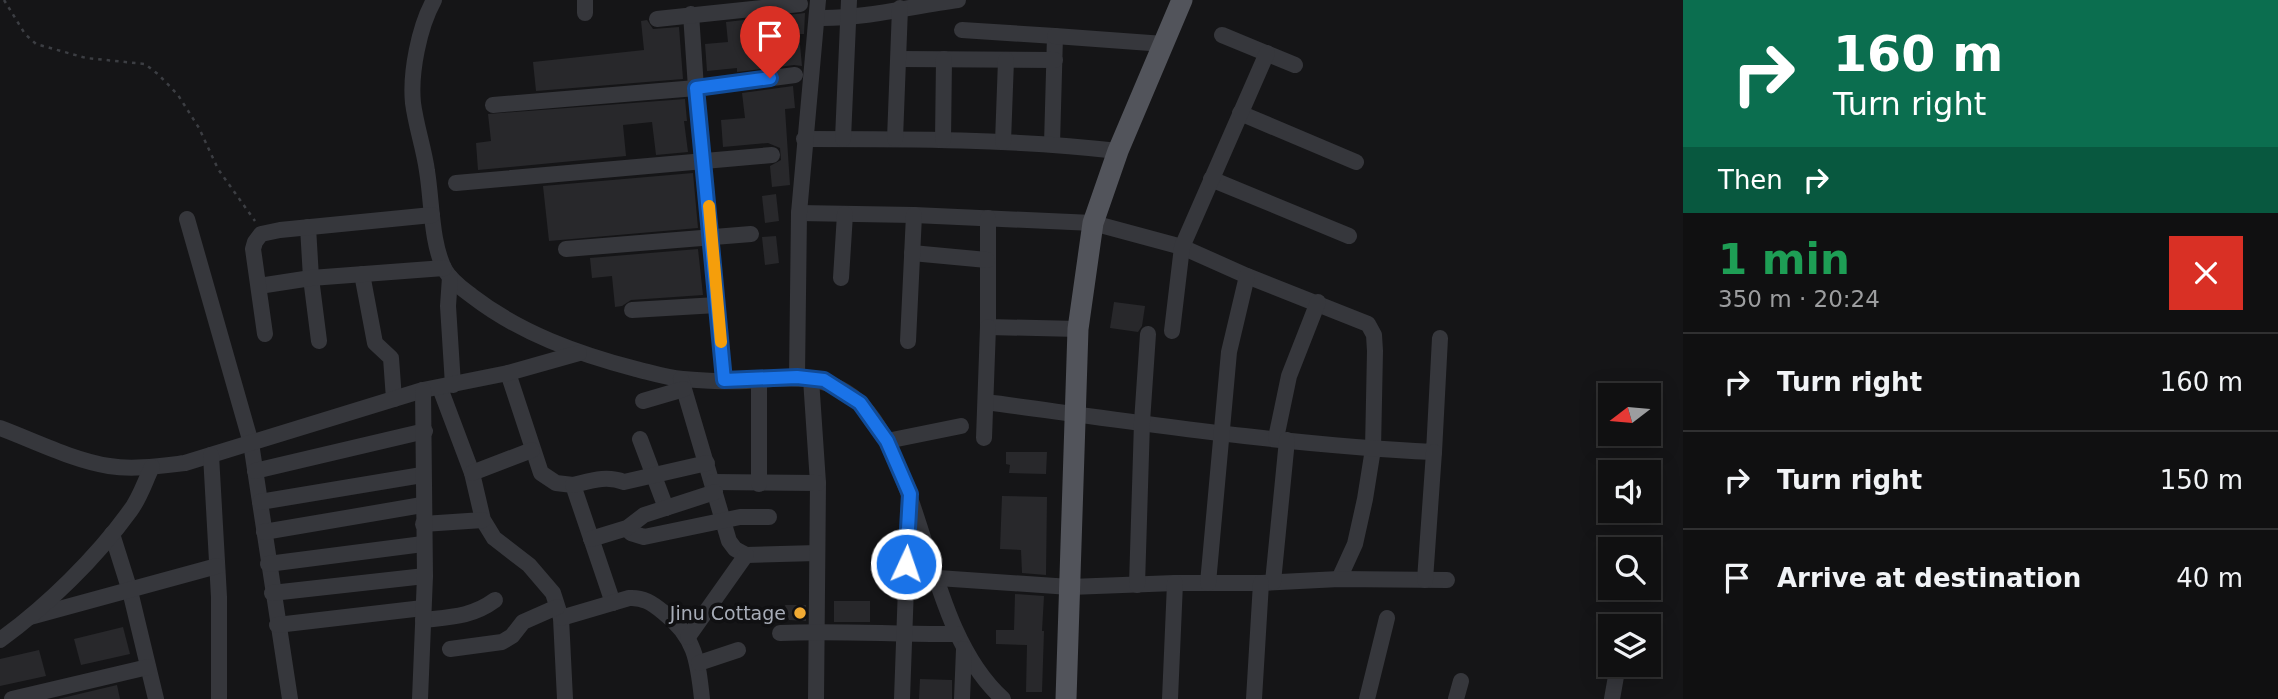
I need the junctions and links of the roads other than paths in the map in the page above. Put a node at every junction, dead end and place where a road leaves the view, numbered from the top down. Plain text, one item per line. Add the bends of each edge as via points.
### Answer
1 (433, 0) edge
2 (818, 0) edge
3 (849, 0) edge
4 (958, 0) edge
5 (1182, 0) edge
6 (800, 4) dead end
7 (900, 8) junction
8 (691, 14) junction
9 (818, 18) junction
10 (848, 18) junction
11 (657, 19) dead end
12 (962, 30) dead end
13 (1222, 35) dead end
14 (1055, 36) junction
15 (1164, 44) junction
16 (1267, 53) junction
17 (900, 59) junction
18 (944, 59) junction
19 (1006, 60) junction
20 (1055, 60) junction
21 (1295, 65) dead end
22 (794, 75) dead end
23 (696, 88) junction
24 (492, 105) dead end
25 (1240, 113) junction
26 (804, 139) junction
27 (843, 139) junction
28 (895, 139) junction
29 (943, 140) junction
30 (1003, 142) junction
31 (1052, 144) junction
32 (1118, 151) junction
33 (772, 155) dead end
34 (703, 161) junction
35 (1356, 162) dead end
36 (1211, 179) junction
37 (456, 183) dead end
38 (799, 213) junction
39 (845, 214) junction
40 (432, 215) junction
41 (914, 215) junction
42 (988, 218) junction
43 (187, 219) dead end
44 (1093, 223) junction
45 (308, 227) junction
46 (751, 234) dead end
47 (1349, 236) dead end
48 (712, 238) junction
49 (1182, 247) junction
50 (566, 249) dead end
51 (912, 253) junction
52 (986, 260) junction
53 (447, 273) junction
54 (362, 274) junction
55 (1247, 276) junction
56 (311, 278) junction
57 (841, 278) dead end
58 (259, 286) junction
59 (1318, 302) junction
60 (717, 306) junction
61 (632, 310) dead end
62 (988, 327) junction
63 (1078, 329) junction
64 (1172, 331) dead end
65 (265, 334) dead end
66 (1148, 334) dead end
67 (1440, 338) dead end
68 (319, 341) dead end
69 (908, 341) dead end
70 (579, 353) junction
71 (508, 373) junction
72 (804, 378) junction
73 (724, 380) junction
74 (758, 380) junction
75 (682, 384) junction
76 (447, 386) junction
77 (423, 390) junction
78 (394, 399) junction
79 (643, 401) dead end
80 (986, 402) junction
81 (1074, 414) junction
82 (1142, 422) junction
83 (961, 426) dead end
84 (0, 428) edge
85 (425, 431) junction
86 (1220, 433) junction
87 (984, 438) dead end
88 (639, 439) dead end
89 (1282, 439) junction
90 (887, 441) junction
91 (251, 443) junction
92 (1373, 449) junction
93 (532, 450) junction
94 (1434, 452) junction
95 (211, 455) junction
96 (707, 463) junction
97 (152, 467) junction
98 (255, 471) junction
99 (472, 473) junction
100 (422, 475) junction
101 (654, 476) junction
102 (818, 483) junction
103 (758, 484) junction
104 (573, 485) junction
105 (714, 487) junction
106 (910, 494) junction
107 (260, 502) junction
108 (422, 505) junction
109 (666, 508) junction
110 (769, 517) dead end
111 (483, 520) junction
112 (722, 521) junction
113 (423, 524) junction
114 (627, 528) junction
115 (264, 532) junction
116 (112, 534) junction
117 (591, 539) junction
118 (423, 544) junction
119 (817, 553) junction
120 (746, 555) junction
121 (268, 564) junction
122 (217, 566) junction
123 (425, 576) junction
124 (938, 579) junction
125 (1339, 579) junction
126 (1425, 580) junction
127 (1447, 580) dead end
128 (1175, 583) junction
129 (1208, 583) junction
130 (1267, 583) junction
131 (1137, 585) junction
132 (1070, 587) junction
133 (130, 591) junction
134 (272, 593) junction
135 (495, 600) dead end
136 (613, 603) junction
137 (559, 613) junction
138 (423, 614) junction
139 (30, 617) junction
140 (1387, 618) dead end
141 (277, 625) junction
142 (817, 632) junction
143 (780, 633) dead end
144 (903, 635) junction
145 (688, 637) junction
146 (0, 640) edge
147 (961, 641) junction
148 (450, 649) dead end
149 (738, 650) dead end
150 (699, 663) junction
151 (148, 667) junction
152 (1616, 677) edge
153 (1461, 681) dead end
154 (12, 699) edge
155 (156, 699) edge
156 (219, 699) edge
157 (290, 699) edge
158 (420, 699) edge
159 (565, 699) edge
160 (702, 699) edge
161 (816, 699) edge
162 (902, 699) edge
163 (962, 699) edge
164 (1003, 699) edge
165 (1066, 699) edge
166 (1170, 699) edge
167 (1254, 699) edge
168 (1367, 699) edge
169 (1456, 699) edge
170 (1612, 699) edge

1 - 40 street via 424,20 413,87
2 - 9 street
3 - 10 street
4 - 7 street
5 - 15 main road
6 - 8 street
7 - 10 street
7 - 17 street
8 - 11 street
8 - 23 street
9 - 10 street
9 - 26 street
10 - 27 street
12 - 14 street
13 - 16 street
14 - 15 street
14 - 20 street
15 - 32 main road
16 - 21 street
16 - 25 street
17 - 18 street
17 - 28 street
18 - 19 street
18 - 29 street
19 - 20 street
19 - 30 street
20 - 31 street
22 - 23 street
23 - 24 street
23 - 34 street
25 - 35 street
25 - 36 street
26 - 27 street
26 - 38 street
27 - 28 street
28 - 29 street
29 - 30 street
30 - 31 street
31 - 32 street
32 - 44 main road
33 - 34 street
34 - 37 street
34 - 48 street
36 - 47 street
36 - 49 street
38 - 39 street
38 - 72 street
39 - 41 street
39 - 57 street
40 - 45 street
40 - 53 street
41 - 42 street
41 - 51 street
42 - 44 street
42 - 52 street
43 - 91 street
44 - 49 street
44 - 63 main road
45 - 56 street
45 - 58 street via 261,234 253,249
46 - 48 street
48 - 50 street
48 - 60 street
49 - 55 street
49 - 64 street
51 - 52 street
51 - 69 street
52 - 62 street
53 - 54 street
53 - 70 street via 509,321
53 - 76 street
54 - 56 street
54 - 78 street via 375,343 391,358
55 - 59 street
55 - 86 street via 1229,352
56 - 58 street
56 - 68 street
58 - 65 street
59 - 89 street via 1289,376
59 - 92 street via 1368,324 1374,335
60 - 61 street
60 - 73 street
62 - 63 street
62 - 80 street
63 - 81 main road
66 - 82 street
67 - 94 street
70 - 71 street
70 - 75 street
71 - 76 street
71 - 93 street
72 - 74 street
72 - 90 street via 824,380 860,403
72 - 102 street
73 - 74 street
73 - 75 street
74 - 103 street
75 - 79 street
75 - 96 street
76 - 77 street
76 - 99 street
77 - 78 street
77 - 85 street
78 - 91 street
80 - 81 street
80 - 87 street
81 - 82 street
81 - 132 main road
82 - 86 street
82 - 131 street
83 - 90 street
84 - 97 street via 84,460
85 - 98 street
85 - 100 street
86 - 89 street
86 - 129 street
88 - 101 street
89 - 92 street
89 - 130 street
90 - 106 street
91 - 95 street
91 - 98 street
92 - 94 street
92 - 125 street via 1355,544
93 - 99 street
93 - 104 street via 547,479
94 - 126 street
95 - 97 street
95 - 122 street
96 - 101 street
96 - 105 street
97 - 116 street via 132,508
98 - 107 street
99 - 111 street
100 - 107 street
100 - 108 street
101 - 104 street via 624,482 604,478
101 - 109 street
102 - 103 street
102 - 119 street
103 - 105 street
104 - 117 street
105 - 109 street
105 - 112 street
106 - 124 street
106 - 144 street
107 - 115 street
108 - 113 street
108 - 115 street
109 - 114 street via 644,515
110 - 112 street
111 - 113 street
111 - 137 street via 494,538 541,577 553,593
112 - 114 street via 644,537
112 - 120 street via 729,541
113 - 118 street
114 - 117 street
115 - 121 street
116 - 133 street
116 - 139 street
117 - 136 street
118 - 121 street
118 - 123 street
119 - 120 street
119 - 142 street
120 - 145 street
121 - 134 street
122 - 133 street
122 - 156 street
123 - 134 street
123 - 138 street
124 - 132 street
124 - 147 street
125 - 126 street
125 - 130 street
126 - 127 street
128 - 129 street
128 - 131 street
128 - 166 street
129 - 130 street
130 - 167 street
131 - 132 street
132 - 165 main road
133 - 139 street
133 - 151 street
134 - 141 street
135 - 138 street via 475,613
136 - 137 street
136 - 145 street via 639,597 653,603
137 - 148 street via 523,622 502,642
137 - 159 street
138 - 141 street
138 - 158 street
139 - 146 street
140 - 168 street
141 - 157 street
142 - 143 street
142 - 144 street
142 - 161 street
144 - 147 street
144 - 162 street
145 - 150 street
147 - 163 street
147 - 164 street via 987,683
149 - 150 street
150 - 160 street
151 - 154 street
151 - 155 street
152 - 170 street
153 - 169 street

